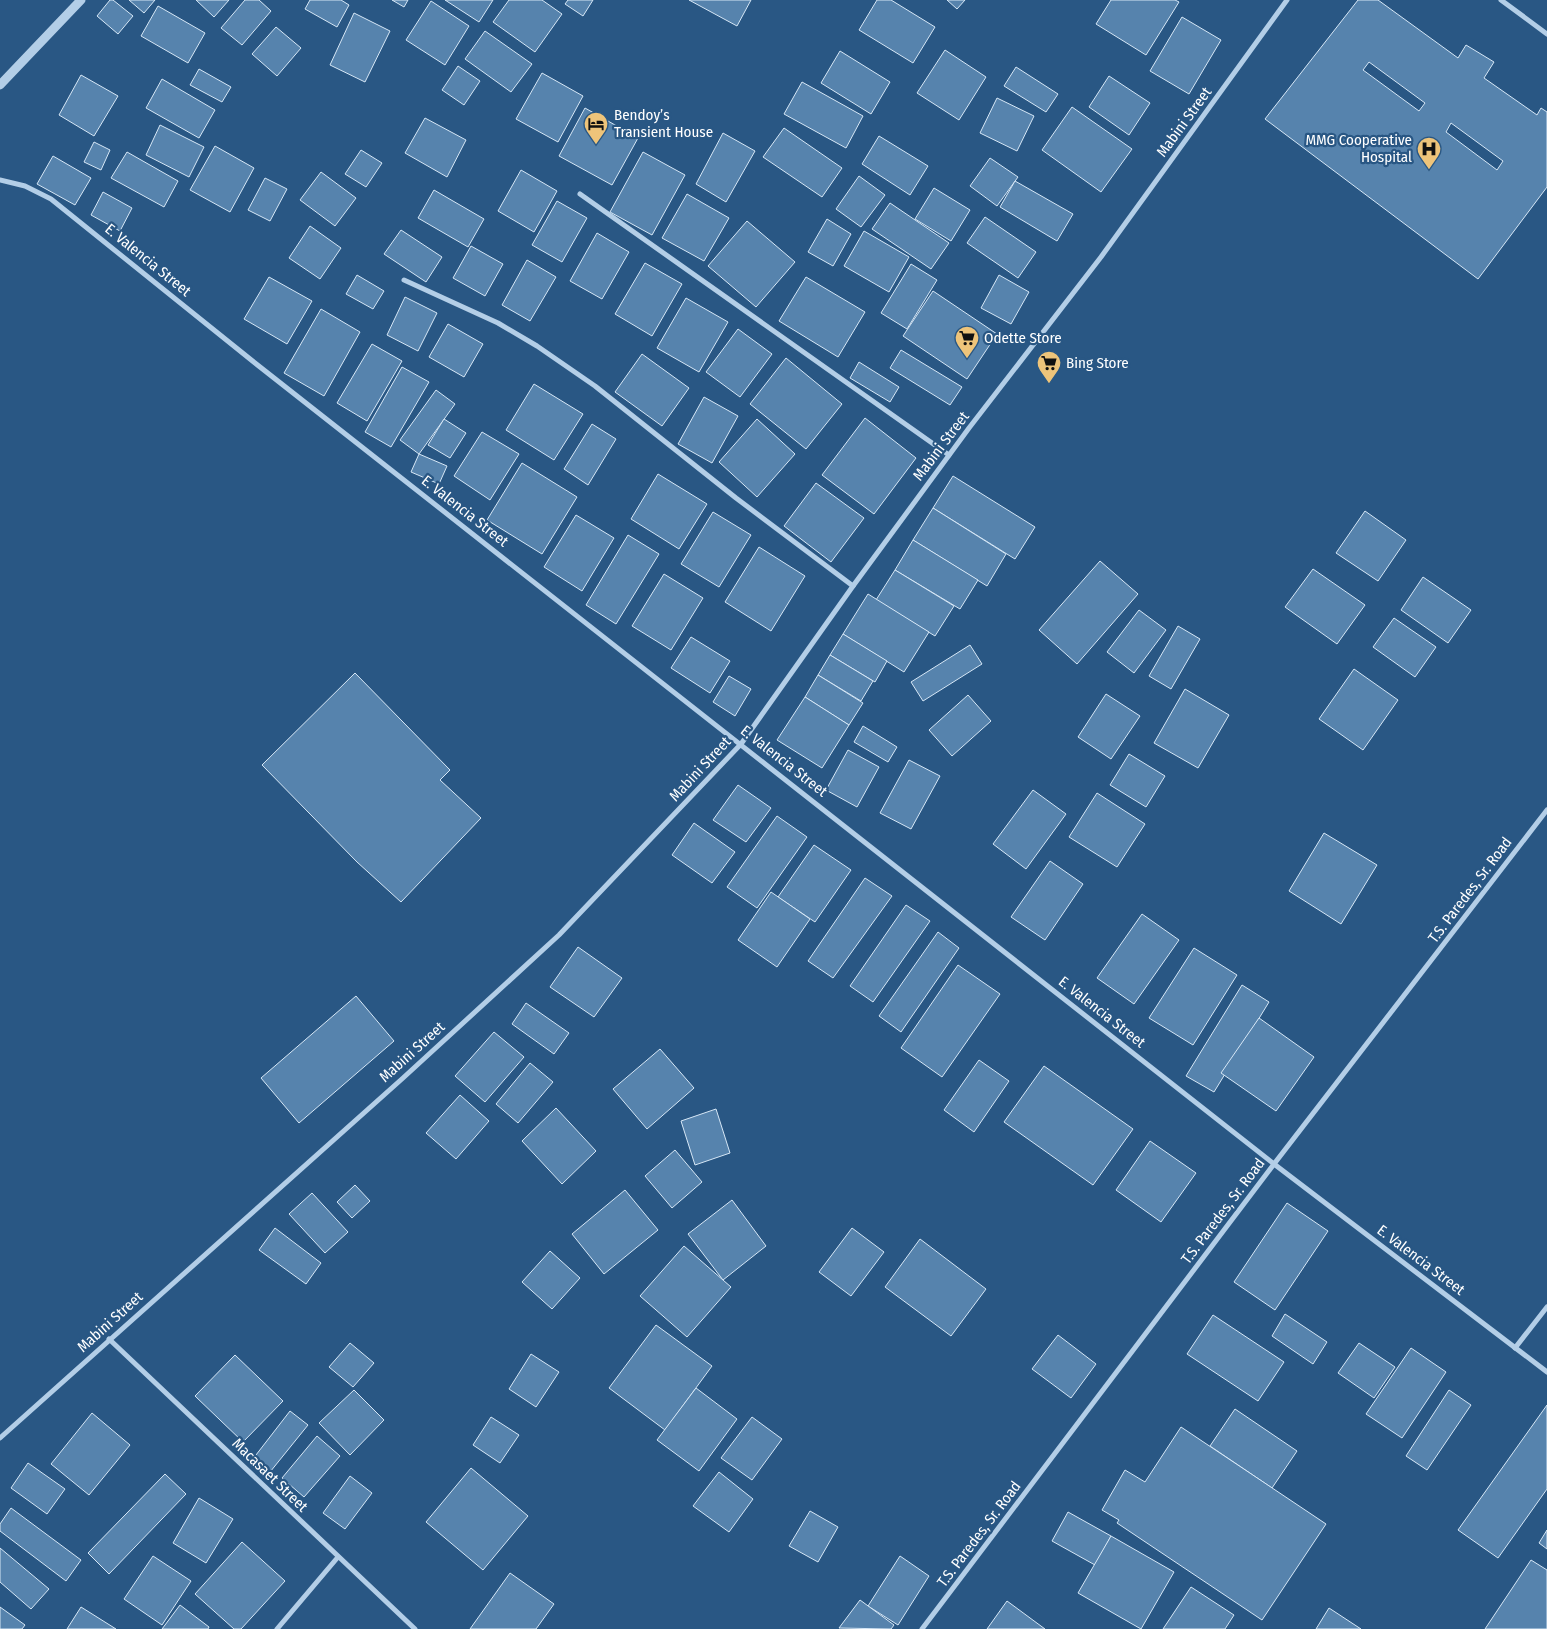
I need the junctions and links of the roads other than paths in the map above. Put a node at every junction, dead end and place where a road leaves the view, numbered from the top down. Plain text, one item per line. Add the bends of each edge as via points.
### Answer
1 (81, 0) edge
2 (1287, 0) edge
3 (1501, 0) edge
4 (1547, 34) edge
5 (0, 85) edge
6 (0, 180) edge
7 (580, 194) dead end
8 (404, 280) dead end
9 (949, 455) junction
10 (853, 586) junction
11 (741, 744) junction
12 (1547, 810) edge
13 (1274, 1164) junction
14 (1547, 1308) edge
15 (109, 1339) junction
16 (1515, 1348) junction
17 (1547, 1372) edge
18 (0, 1438) edge
19 (338, 1558) junction
20 (277, 1629) edge
21 (415, 1629) edge
22 (922, 1629) edge

1 - 5 street
2 - 9 street, Mabini Street via 1101,257
3 - 4 street
6 - 11 street, E. Valencia Street via 25,186 51,199
7 - 9 street
8 - 10 street via 498,323 537,346 595,386
9 - 10 street, Mabini Street
10 - 11 street, Mabini Street
11 - 13 street, E. Valencia Street
11 - 15 street, Mabini Street via 559,935 396,1085
12 - 13 street, T.S. Paredes, Sr. Road
13 - 16 street, E. Valencia Street
13 - 22 street, T.S. Paredes, Sr. Road
14 - 16 street
15 - 18 street, Mabini Street
15 - 19 street, Macasaet Street
16 - 17 street, E. Valencia Street
19 - 20 street
19 - 21 street, Macasaet Street

